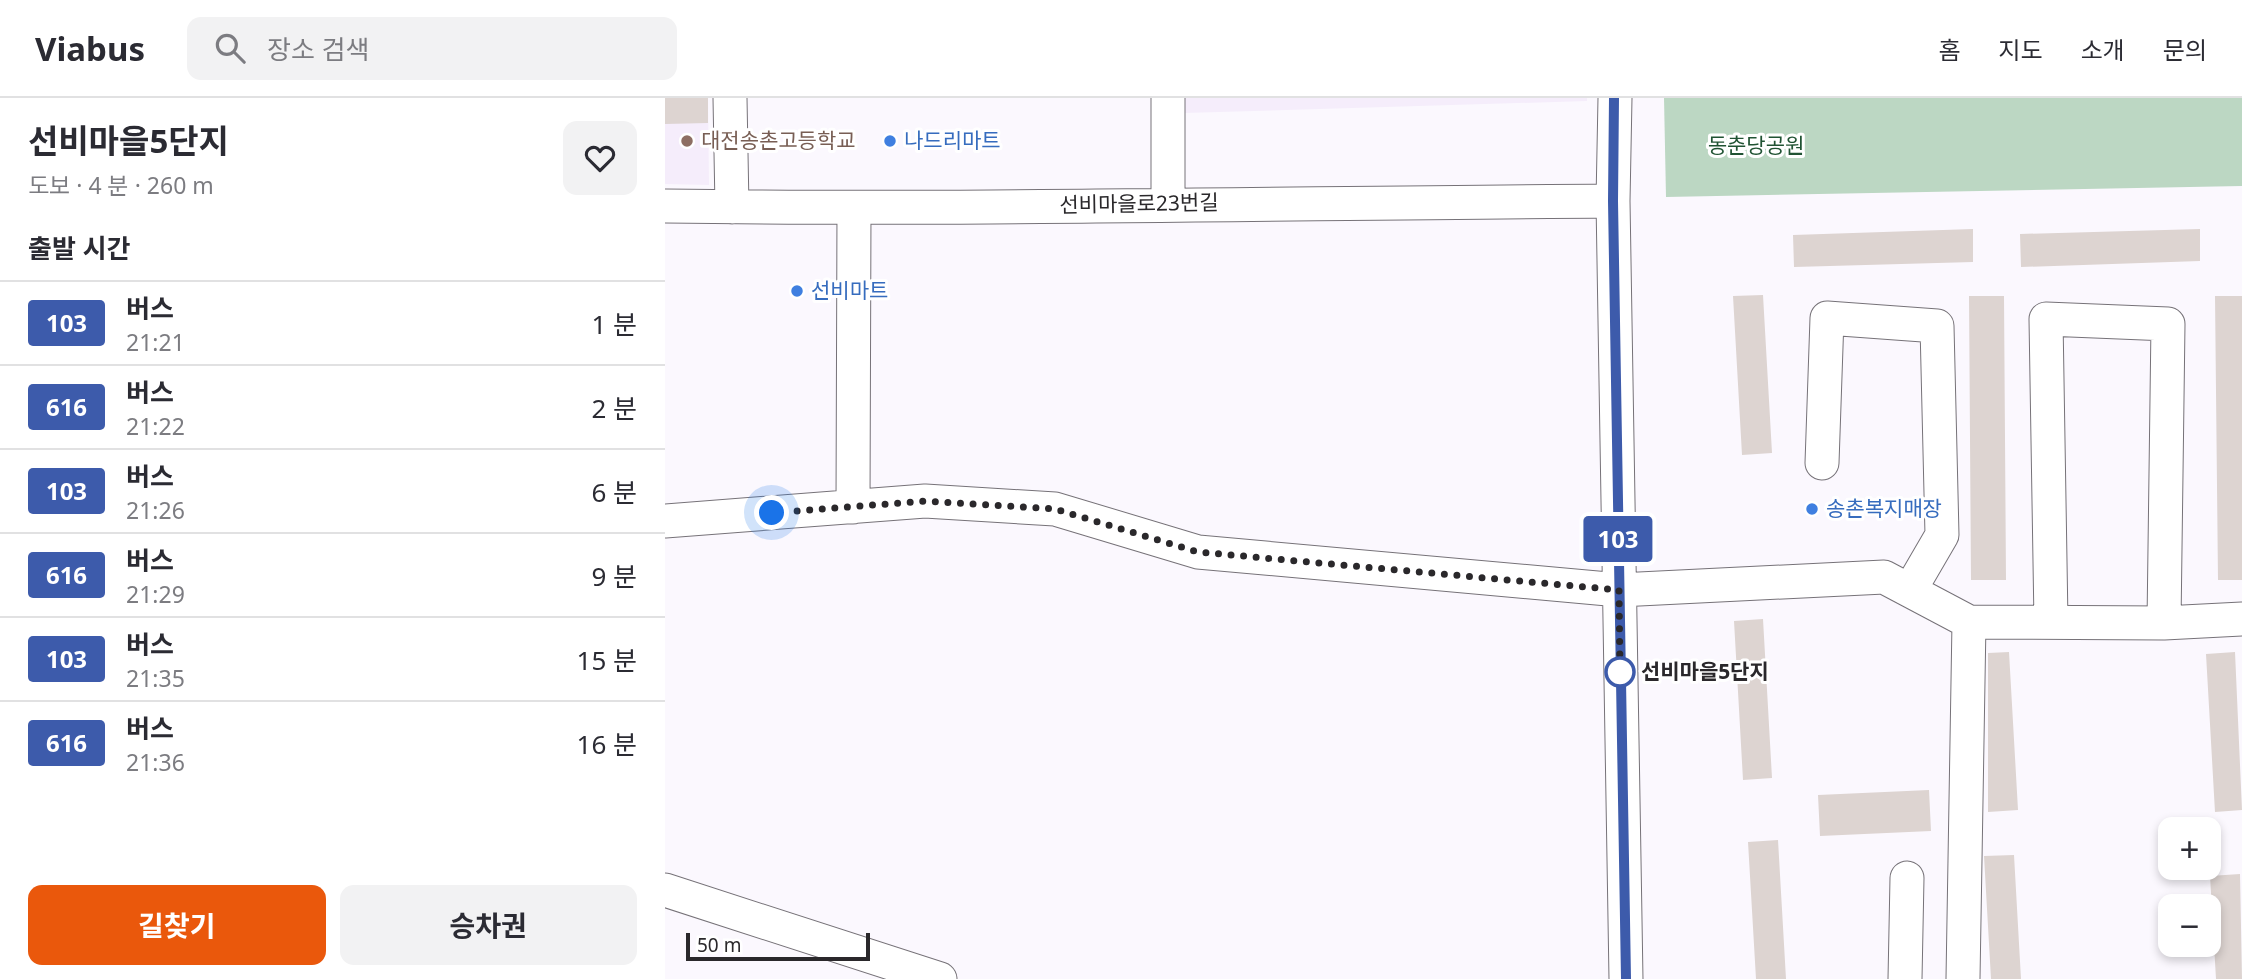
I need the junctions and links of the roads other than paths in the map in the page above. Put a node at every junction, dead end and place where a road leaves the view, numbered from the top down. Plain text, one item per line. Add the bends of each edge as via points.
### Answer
1 (730, 98) edge
2 (1168, 98) edge
3 (1615, 98) edge
4 (1613, 201) junction
5 (1168, 203) junction
6 (665, 206) edge
7 (731, 207) junction
8 (854, 209) junction
9 (1822, 463) dead end
10 (853, 507) junction
11 (665, 521) edge
12 (1619, 590) junction
13 (1910, 590) junction
14 (2242, 619) edge
15 (1969, 622) junction
16 (2050, 622) junction
17 (2164, 623) junction
18 (1907, 878) dead end
19 (665, 890) edge
20 (940, 979) edge
21 (1626, 979) edge
22 (1905, 979) edge
23 (1963, 979) edge

1 - 7 street
2 - 5 street
3 - 4 street
4 - 5 street, 선비마을로23번길
4 - 12 street
5 - 8 street, 선비마을로23번길
6 - 7 street, 선비마을로23번길
7 - 8 street, 선비마을로23번길
8 - 10 street
9 - 13 street via 1827,318 1937,326 1943,536
10 - 11 street
10 - 12 street via 925,501 1055,509 1198,552
12 - 13 street via 1884,577
12 - 21 street
13 - 15 street
14 - 17 street
15 - 16 street
15 - 23 street
16 - 17 street
16 - 17 street via 2046,319 2168,324
18 - 22 street
19 - 20 street

